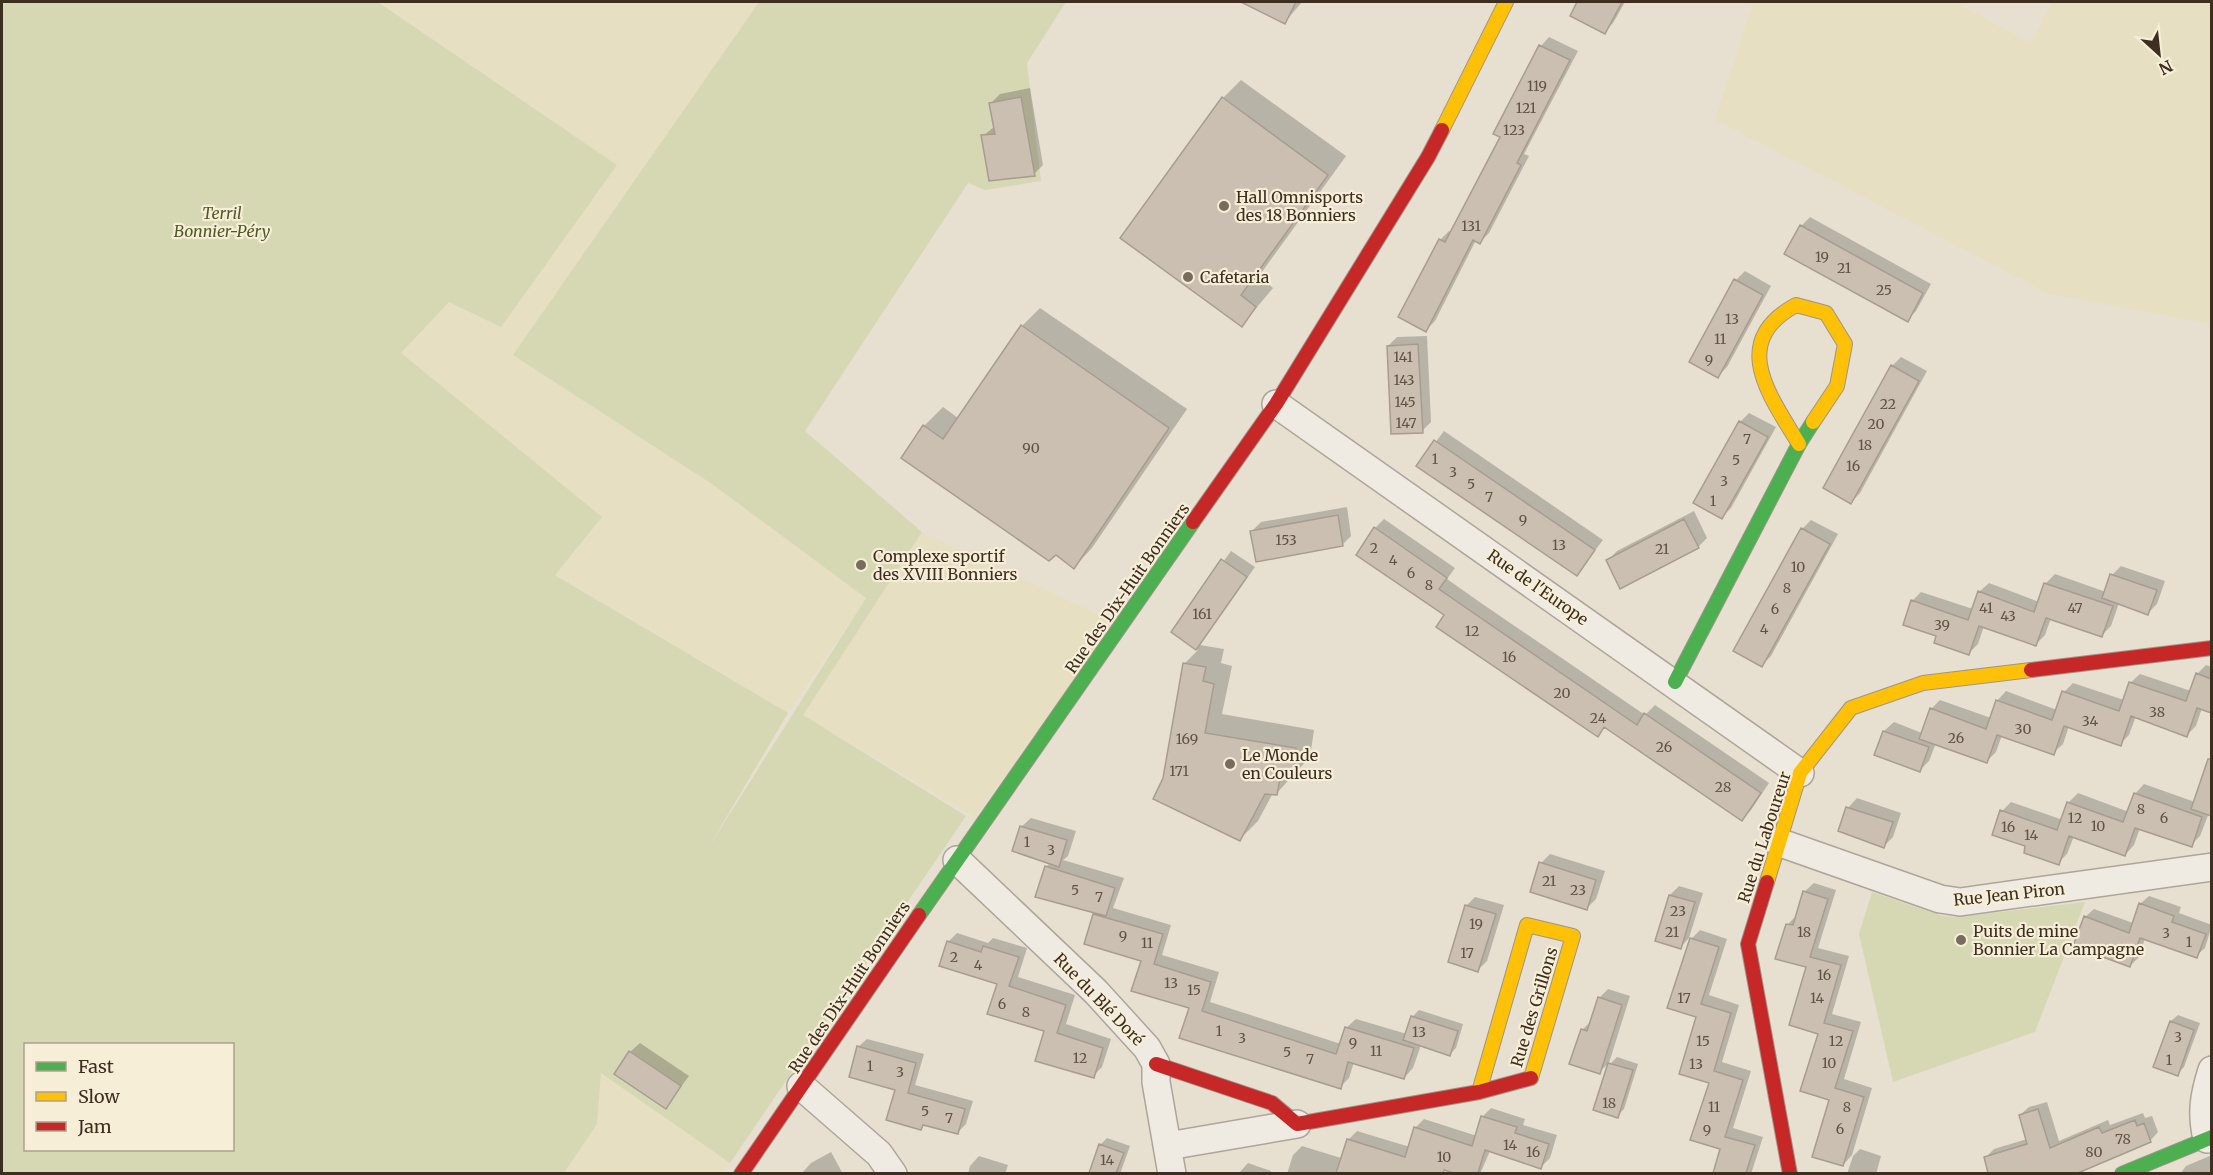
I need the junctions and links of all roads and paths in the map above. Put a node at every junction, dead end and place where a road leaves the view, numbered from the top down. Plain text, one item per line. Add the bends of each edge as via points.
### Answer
1 (1506, 2) edge
2 (1276, 404) junction
3 (1799, 444) junction
4 (2211, 648) edge
5 (1675, 682) junction
6 (1800, 773) junction
7 (1778, 842) junction
8 (957, 860) junction
9 (2211, 867) edge
10 (1156, 1064) junction
11 (2211, 1070) edge
12 (801, 1086) junction
13 (1479, 1092) junction
14 (1297, 1124) junction
15 (2209, 1138) edge
16 (1168, 1146) junction
17 (741, 1173) edge
18 (893, 1173) edge
19 (1172, 1173) edge
20 (1790, 1173) edge
21 (2122, 1173) edge

1 - 2 street, Rue des Dix-Huit Bonniers via 1428,156
2 - 5 street, Rue de l'Europe
2 - 8 street, Rue des Dix-Huit Bonniers
3 - 3 street via 1761,377 1758,348 1772,320 1796,305 1827,313 1845,344 1837,386
3 - 5 street
4 - 6 street, Rue du Laboureur via 1923,683 1851,708
5 - 6 street, Rue de l'Europe
6 - 7 street, Rue du Laboureur
7 - 9 street, Rue Jean Piron via 1948,901 2014,896
7 - 20 street, Rue du Laboureur via 1748,944
8 - 10 street, Rue du Blé Doré via 1096,992 1135,1034
8 - 12 street, Rue des Dix-Huit Bonniers
10 - 14 street via 1272,1103
10 - 16 street
11 - 15 street via 2202,1117
12 - 17 street, Rue des Dix-Huit Bonniers
12 - 18 street via 866,1142
13 - 13 street, Rue des Grillons via 1527,925 1573,936 1531,1078
13 - 14 street, Rue des Grillons
14 - 16 street
15 - 21 street
16 - 19 street

